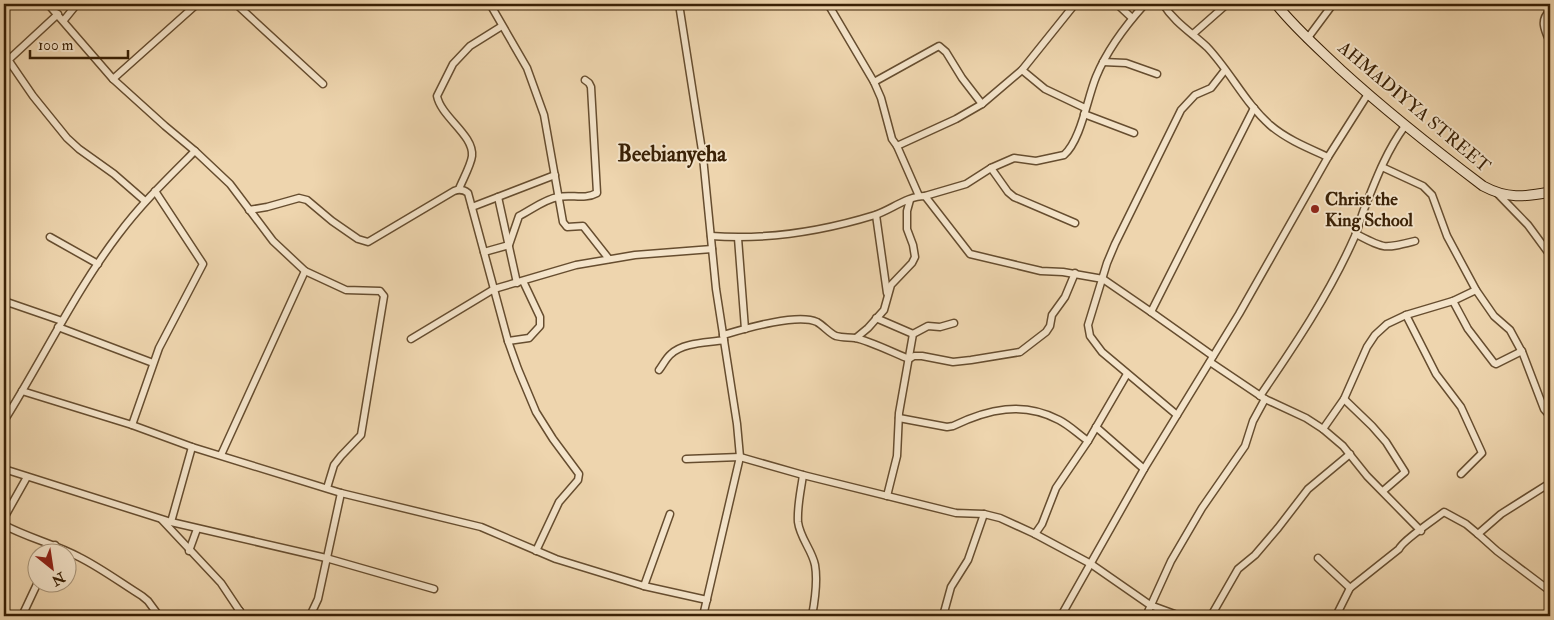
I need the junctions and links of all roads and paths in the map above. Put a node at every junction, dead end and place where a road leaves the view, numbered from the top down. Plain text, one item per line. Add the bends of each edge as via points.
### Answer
1 (48, 4) edge
2 (77, 4) edge
3 (197, 4) edge
4 (236, 4) edge
5 (490, 4) edge
6 (679, 4) edge
7 (828, 4) edge
8 (1075, 4) edge
9 (1117, 4) edge
10 (1145, 4) edge
11 (1163, 4) edge
12 (1227, 4) edge
13 (1276, 4) edge
14 (1333, 4) edge
15 (1550, 11) edge
16 (58, 14) junction
17 (1132, 18) junction
18 (64, 20) junction
19 (502, 26) junction
20 (1193, 34) junction
21 (1307, 39) junction
22 (1550, 42) edge
23 (1103, 62) junction
24 (6, 63) edge
25 (1022, 70) junction
26 (1225, 70) junction
27 (1157, 74) dead end
28 (113, 79) junction
29 (585, 80) dead end
30 (874, 82) junction
31 (323, 84) dead end
32 (1368, 94) junction
33 (982, 104) junction
34 (1254, 108) junction
35 (1084, 111) junction
36 (1405, 126) junction
37 (1134, 133) dead end
38 (897, 146) junction
39 (195, 150) junction
40 (1328, 157) junction
41 (1382, 167) junction
42 (991, 168) junction
43 (555, 175) junction
44 (459, 189) junction
45 (155, 191) junction
46 (1550, 192) edge
47 (1497, 193) junction
48 (922, 196) junction
49 (498, 197) junction
50 (558, 197) junction
51 (910, 199) junction
52 (145, 201) junction
53 (472, 207) junction
54 (249, 210) junction
55 (876, 215) junction
56 (1075, 224) dead end
57 (1356, 234) junction
58 (711, 236) junction
59 (50, 237) dead end
60 (738, 238) junction
61 (1415, 241) dead end
62 (509, 245) junction
63 (712, 249) junction
64 (484, 252) junction
65 (1550, 254) edge
66 (609, 259) junction
67 (98, 264) junction
68 (304, 271) junction
69 (1075, 273) junction
70 (1103, 279) junction
71 (520, 282) junction
72 (494, 289) junction
73 (1476, 290) junction
74 (888, 297) junction
75 (4, 301) edge
76 (1453, 301) junction
77 (1151, 312) junction
78 (1406, 315) junction
79 (876, 318) junction
80 (954, 323) dead end
81 (60, 324) junction
82 (745, 329) junction
83 (913, 334) junction
84 (724, 338) junction
85 (856, 338) junction
86 (411, 339) dead end
87 (508, 341) junction
88 (1522, 351) junction
89 (909, 359) junction
90 (1212, 359) junction
91 (153, 363) junction
92 (659, 370) dead end
93 (1127, 374) junction
94 (22, 391) junction
95 (1263, 398) junction
96 (1344, 399) junction
97 (1177, 415) junction
98 (1550, 416) edge
99 (899, 418) junction
100 (4, 421) edge
101 (132, 425) junction
102 (1096, 427) junction
103 (1324, 430) junction
104 (1088, 441) junction
105 (192, 447) junction
106 (1350, 454) junction
107 (222, 455) junction
108 (740, 457) junction
109 (686, 459) dead end
110 (1144, 468) junction
111 (4, 469) edge
112 (1460, 474) dead end
113 (804, 475) junction
114 (27, 477) junction
115 (1550, 483) edge
116 (327, 488) junction
117 (1383, 491) junction
118 (340, 493) junction
119 (887, 496) junction
120 (670, 514) dead end
121 (984, 514) junction
122 (4, 518) edge
123 (162, 520) junction
124 (171, 522) junction
125 (4, 525) edge
126 (198, 529) junction
127 (1421, 530) junction
128 (1035, 534) junction
129 (1478, 534) junction
130 (45, 542) edge
131 (189, 551) junction
132 (536, 551) junction
133 (78, 556) edge
134 (326, 558) junction
135 (1318, 558) dead end
136 (1091, 564) junction
137 (644, 586) junction
138 (1350, 588) junction
139 (434, 589) dead end
140 (33, 592) edge
141 (1550, 592) edge
142 (707, 600) junction
143 (1150, 605) junction
144 (157, 614) edge
145 (241, 614) edge
146 (22, 616) edge
147 (148, 616) edge
148 (233, 616) edge
149 (310, 616) edge
150 (703, 616) edge
151 (812, 616) edge
152 (943, 616) edge
153 (1061, 616) edge
154 (1146, 616) edge
155 (1180, 616) edge
156 (1211, 616) edge
157 (1336, 616) edge

1 - 16 street
2 - 18 street
3 - 28 street
4 - 31 street
5 - 19 street
6 - 58 street via 703,157
7 - 30 street
8 - 25 street
9 - 17 street
10 - 17 street
11 - 20 street
12 - 20 street
13 - 21 street, AHMADIYYA STREET
14 - 21 street
15 - 22 street via 1544,20
16 - 18 street
16 - 24 street
17 - 23 street
18 - 28 street
19 - 43 street via 527,68 544,115
19 - 44 street via 470,46 454,64 436,96 438,105 470,146 472,156
20 - 26 street
21 - 32 street, AHMADIYYA STREET
23 - 27 street via 1126,64
23 - 35 street
24 - 52 street via 67,138
25 - 33 street
25 - 35 street via 1046,89
26 - 34 street
26 - 70 street via 1211,88 1195,95 1181,110 1115,244
28 - 39 street
29 - 50 street via 590,88 597,193
30 - 33 street via 940,46
30 - 38 street
32 - 36 street, AHMADIYYA STREET
32 - 40 street
33 - 38 street
34 - 40 street via 1282,134
34 - 77 street
35 - 37 street
35 - 42 street via 1074,143 1064,155 1036,161 1014,158
36 - 41 street via 1388,151
36 - 47 street, AHMADIYYA STREET via 1483,186
38 - 48 street
39 - 45 street
39 - 54 street via 230,184
40 - 90 street
41 - 57 street
41 - 73 street via 1429,190 1447,236
42 - 48 street via 966,184
42 - 56 street via 1014,198
43 - 49 street
43 - 50 street
44 - 53 street via 468,193
44 - 54 street via 368,242 351,235 306,200 298,198
45 - 52 street
45 - 91 street via 204,264
46 - 47 street, AHMADIYYA STREET via 1532,196
47 - 65 street
48 - 51 street
48 - 69 street via 970,254 1041,271
49 - 53 street
49 - 62 street
50 - 62 street via 519,216
50 - 66 street via 565,225 583,226
51 - 55 street
51 - 74 street via 907,229 914,257 891,285
52 - 67 street
53 - 64 street
54 - 68 street
55 - 60 street via 822,229
55 - 74 street
57 - 61 street via 1388,248
57 - 95 street via 1322,300
58 - 60 street
58 - 63 street
59 - 67 street
60 - 82 street
62 - 64 street
62 - 71 street
63 - 66 street
63 - 84 street
64 - 72 street
66 - 71 street via 576,264
67 - 81 street
68 - 107 street
68 - 116 street via 346,290 380,291 384,296 361,435 334,465
69 - 70 street
69 - 89 street via 1046,332 1020,352 953,362 922,356
70 - 77 street
70 - 93 street via 1088,325 1090,336 1102,352
71 - 72 street
71 - 87 street via 540,318 540,326 529,338
72 - 86 street
72 - 87 street
73 - 76 street
73 - 88 street
74 - 79 street via 884,310
75 - 81 street
76 - 78 street
76 - 88 street via 1468,329 1494,363
77 - 90 street
78 - 96 street via 1375,334
78 - 112 street via 1436,374 1461,407 1482,453
79 - 83 street
79 - 85 street
80 - 83 street via 928,326
81 - 91 street
81 - 94 street
82 - 84 street
82 - 85 street via 780,321 806,320 817,322 835,335
83 - 89 street
84 - 92 street via 679,349 670,354
84 - 108 street
85 - 89 street
87 - 132 street via 536,412 579,474 578,480 559,502
88 - 98 street via 1544,409
89 - 99 street
90 - 95 street
90 - 97 street
91 - 101 street
93 - 97 street
93 - 102 street
94 - 100 street
94 - 101 street
95 - 103 street
95 - 143 street via 1245,446 1202,508
96 - 103 street
96 - 117 street via 1386,442 1405,472
97 - 110 street
99 - 104 street via 947,427 1013,408 1060,421
99 - 119 street via 897,456
101 - 105 street
102 - 104 street
102 - 110 street
103 - 106 street
104 - 128 street via 1056,488
105 - 107 street
105 - 124 street
106 - 117 street
106 - 156 street via 1308,489 1278,528 1238,569
107 - 116 street
108 - 109 street
108 - 113 street
108 - 142 street
110 - 136 street
111 - 114 street
113 - 119 street
113 - 151 street via 798,524 815,565 816,595
114 - 122 street
114 - 123 street
115 - 129 street via 1501,514
116 - 118 street
117 - 127 street
118 - 132 street via 481,527
118 - 134 street
119 - 121 street via 956,513
120 - 137 street
121 - 128 street
121 - 152 street via 968,560 951,587
123 - 124 street
123 - 131 street
124 - 126 street
125 - 130 street
126 - 131 street
126 - 134 street
127 - 129 street via 1444,512
127 - 138 street
128 - 136 street
129 - 141 street
131 - 145 street via 221,583
132 - 137 street
133 - 144 street via 142,596
134 - 139 street
134 - 149 street via 318,599
135 - 138 street
136 - 143 street
136 - 153 street
137 - 142 street
138 - 157 street
140 - 146 street
142 - 150 street
143 - 154 street
143 - 155 street
144 - 147 street
145 - 148 street

